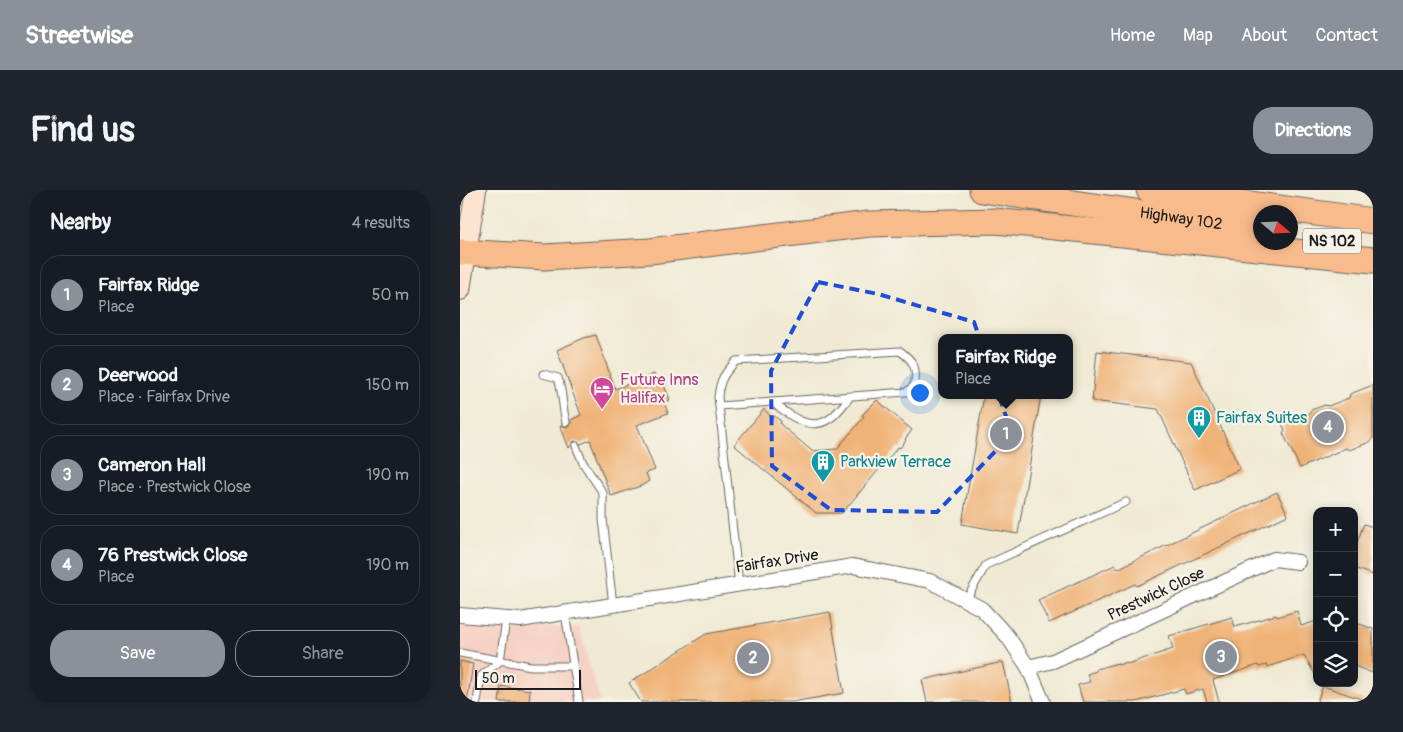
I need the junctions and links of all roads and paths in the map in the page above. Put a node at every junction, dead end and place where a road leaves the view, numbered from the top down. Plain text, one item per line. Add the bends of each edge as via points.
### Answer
1 (476, 190) edge
2 (982, 190) edge
3 (1149, 190) edge
4 (1222, 190) edge
5 (1318, 213) junction
6 (1373, 221) edge
7 (1253, 229) edge
8 (1298, 236) edge
9 (1373, 247) edge
10 (463, 252) edge
11 (1373, 260) edge
12 (460, 290) edge
13 (543, 374) dead end
14 (851, 396) junction
15 (772, 402) junction
16 (719, 406) junction
17 (566, 422) dead end
18 (576, 446) dead end
19 (1126, 502) dead end
20 (1298, 562) dead end
21 (739, 585) junction
22 (966, 600) junction
23 (614, 605) junction
24 (565, 613) junction
25 (460, 615) edge
26 (506, 620) junction
27 (460, 653) edge
28 (500, 662) junction
29 (573, 666) junction
30 (1028, 667) junction
31 (477, 702) edge
32 (579, 702) edge
33 (1043, 702) edge

1 - 10 main road
2 - 7 highway, Highway 102
3 - 5 highway, Highway 102 / NS 102
4 - 5 highway
5 - 6 highway, Highway 102 / NS 102
8 - 9 highway, NS 102
10 - 11 highway via 544,257 650,251 869,224 995,221
10 - 12 main road
13 - 17 lane via 558,378
14 - 15 lane
14 - 15 lane via 828,420 818,423 805,423
14 - 16 lane via 906,392 914,386 916,379 910,359 900,351 736,361 720,382
15 - 16 lane
16 - 21 lane
18 - 23 lane via 603,493 602,519
19 - 22 lane via 986,564
20 - 30 street, Prestwick Close via 1274,559 1053,661
21 - 22 street, Fairfax Drive via 853,566 930,581
21 - 23 street, Fairfax Drive
22 - 30 street, Fairfax Drive via 982,609 1002,630
23 - 24 street, Fairfax Drive
24 - 26 street, Fairfax Drive
24 - 29 lane
25 - 26 street, Fairfax Drive
26 - 28 lane
27 - 28 lane
28 - 29 lane
28 - 31 lane via 481,676
29 - 32 lane
30 - 33 street, Fairfax Drive

